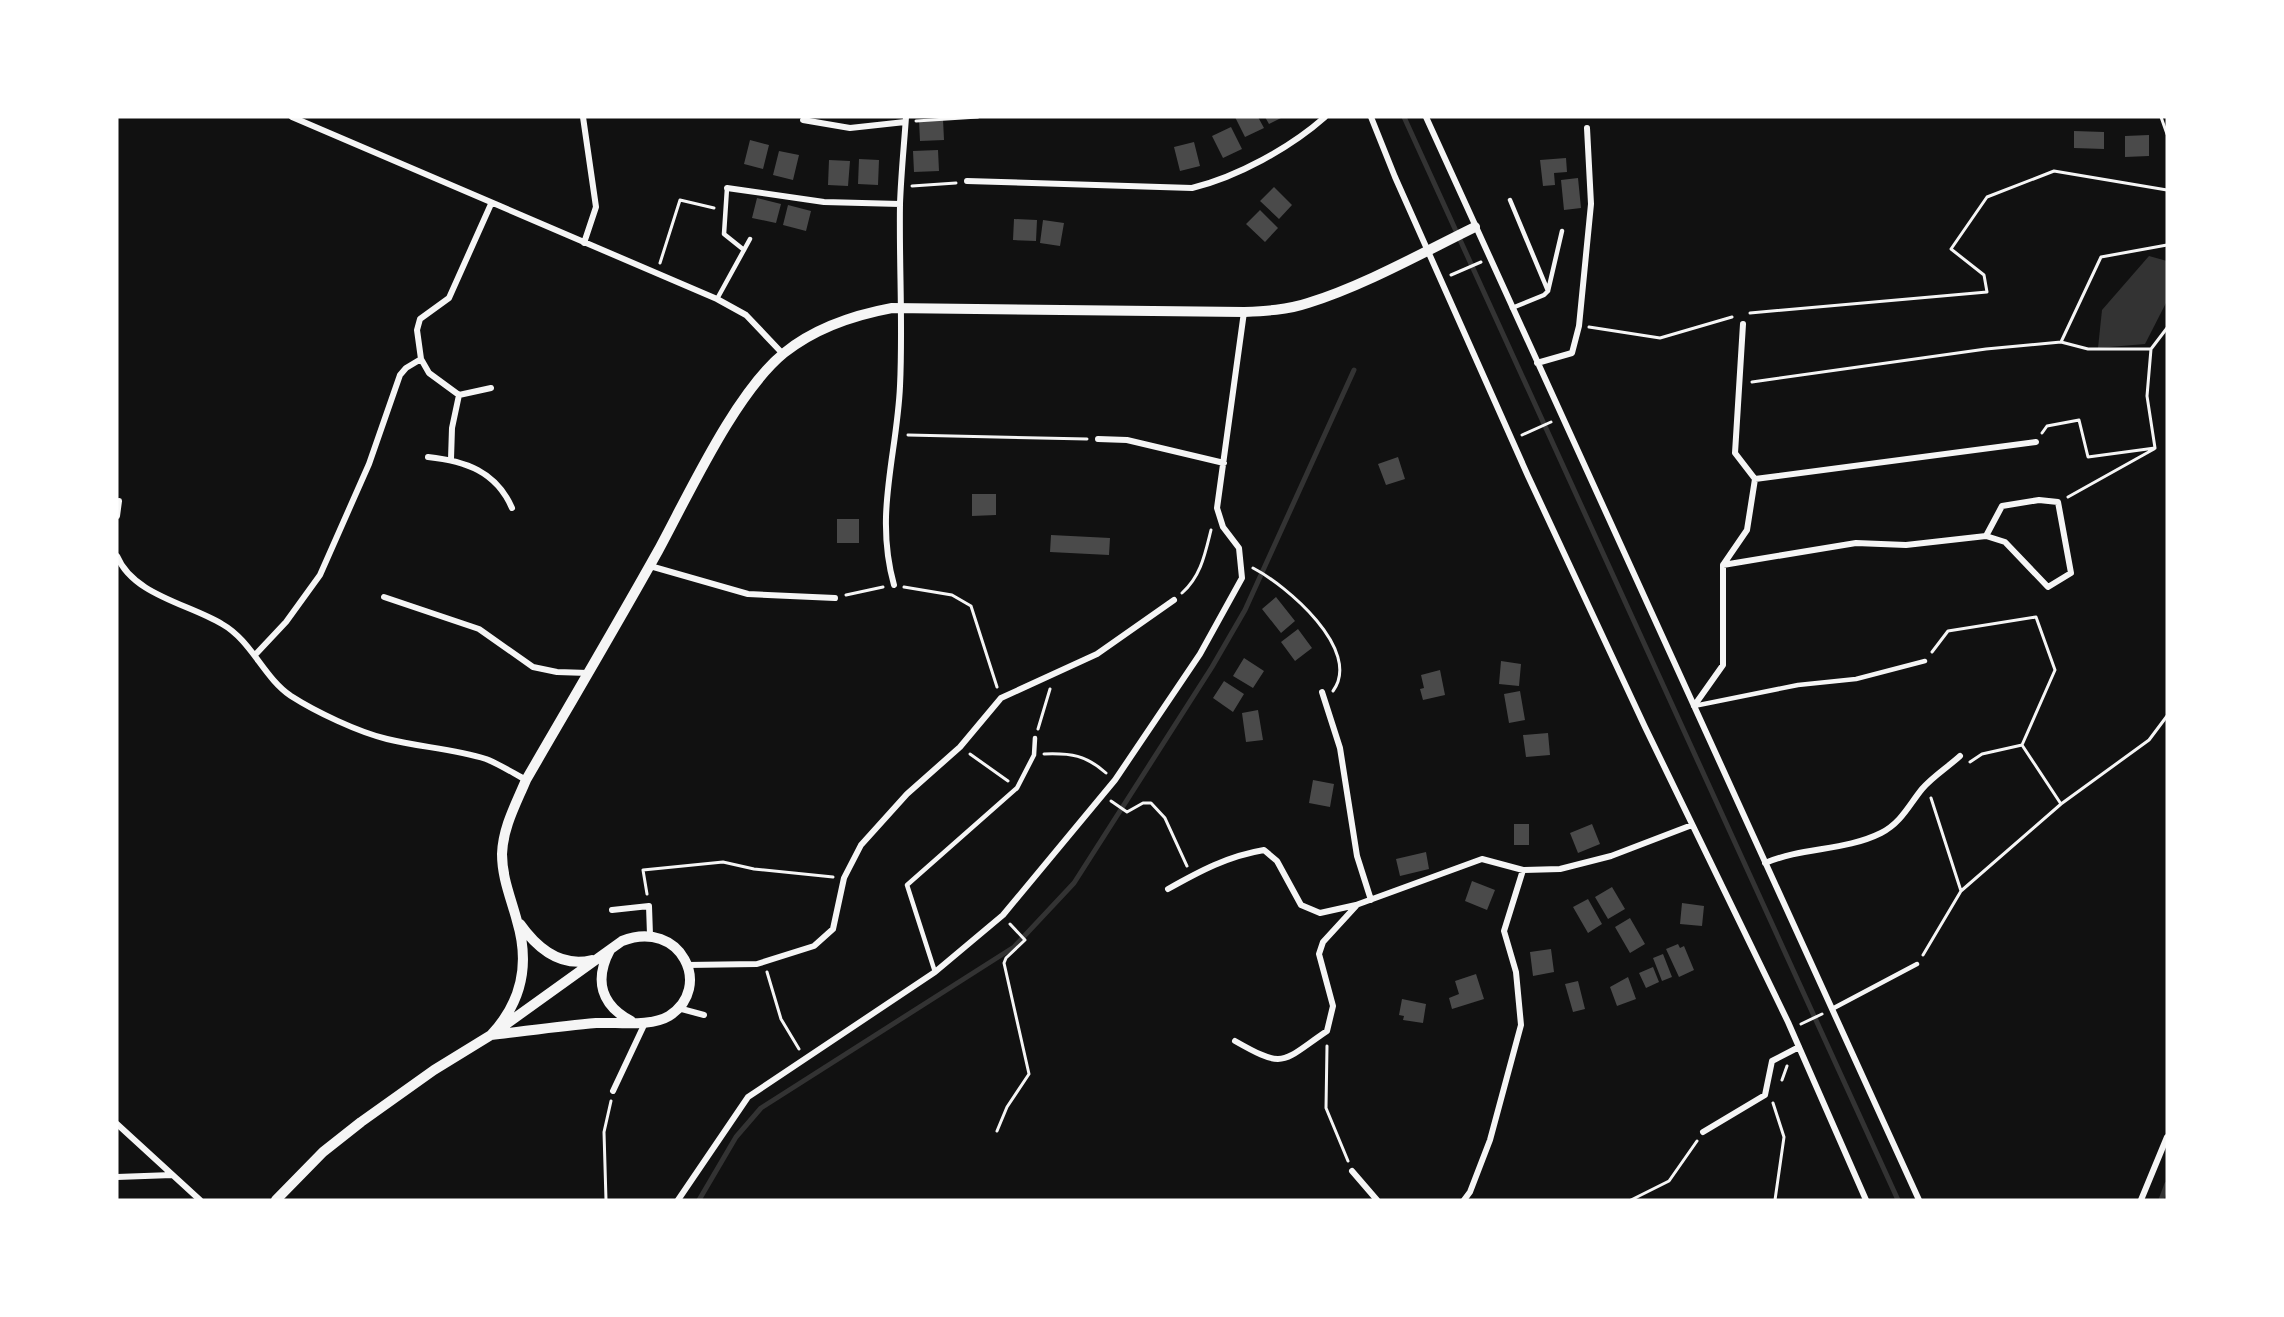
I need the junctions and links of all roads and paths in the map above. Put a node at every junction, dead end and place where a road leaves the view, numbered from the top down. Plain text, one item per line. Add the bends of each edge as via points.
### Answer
1 (292, 117) edge
2 (583, 117) edge
3 (978, 117) edge
4 (1325, 117) edge
5 (1371, 117) edge
6 (1426, 117) edge
7 (2161, 117) edge
8 (906, 119) edge
9 (803, 120) dead end
10 (1587, 128) dead end
11 (2167, 134) edge
12 (967, 181) joint
13 (901, 186) junction
14 (727, 188) joint
15 (2167, 190) edge
16 (1510, 200) dead end
17 (491, 204) junction
18 (900, 204) junction
19 (725, 210) junction
20 (1475, 227) junction
21 (1562, 231) dead end
22 (750, 239) dead end
23 (584, 243) junction
24 (2167, 245) edge
25 (744, 249) junction
26 (1428, 250) junction
27 (1481, 262) dead end
28 (657, 273) junction
29 (1451, 275) dead end
30 (1548, 291) junction
31 (717, 299) junction
32 (900, 308) junction
33 (1512, 308) junction
34 (1244, 312) junction
35 (1743, 314) dead end
36 (1733, 317) dead end
37 (1743, 324) dead end
38 (1579, 326) junction
39 (2167, 328) edge
40 (2061, 342) junction
41 (2151, 350) junction
42 (783, 354) junction
43 (421, 359) junction
44 (1537, 363) junction
45 (1740, 383) junction
46 (491, 388) dead end
47 (459, 395) junction
48 (1551, 422) dead end
49 (893, 434) junction
50 (1519, 437) dead end
51 (1098, 440) joint
52 (2036, 442) joint
53 (2155, 448) junction
54 (428, 456) dead end
55 (451, 459) junction
56 (1224, 464) junction
57 (1755, 479) junction
58 (119, 501) dead end
59 (2058, 502) junction
60 (512, 508) dead end
61 (1217, 508) junction
62 (117, 516) edge
63 (1986, 536) junction
64 (117, 556) edge
65 (1723, 565) junction
66 (650, 566) junction
67 (1252, 568) dead end
68 (894, 585) junction
69 (384, 597) dead end
70 (835, 598) joint
71 (1174, 600) joint
72 (255, 655) junction
73 (1925, 661) joint
74 (588, 673) junction
75 (1054, 676) junction
76 (1322, 692) dead end
77 (1001, 699) junction
78 (1325, 702) junction
79 (1694, 706) junction
80 (2167, 716) edge
81 (1035, 738) joint
82 (960, 747) junction
83 (1034, 755) junction
84 (1960, 756) dead end
85 (526, 780) junction
86 (1114, 780) junction
87 (1017, 788) junction
88 (1929, 790) dead end
89 (1102, 795) junction
90 (2061, 804) junction
91 (1692, 825) junction
92 (1765, 863) junction
93 (1523, 870) junction
94 (1191, 876) junction
95 (844, 878) junction
96 (1168, 889) dead end
97 (1961, 891) junction
98 (1371, 900) junction
99 (1356, 905) junction
100 (649, 906) junction
101 (612, 910) dead end
102 (517, 918) junction
103 (1011, 926) dead end
104 (650, 935) junction
105 (611, 948) junction
106 (597, 959) junction
107 (764, 962) junction
108 (1917, 964) joint
109 (687, 965) junction
110 (935, 972) junction
111 (678, 1008) junction
112 (1830, 1010) junction
113 (704, 1015) dead end
114 (631, 1021) junction
115 (645, 1023) junction
116 (1805, 1023) dead end
117 (1328, 1031) junction
118 (491, 1035) junction
119 (1235, 1041) dead end
120 (1799, 1047) junction
121 (805, 1059) junction
122 (613, 1091) joint
123 (1773, 1103) dead end
124 (117, 1124) edge
125 (997, 1131) dead end
126 (1703, 1132) joint
127 (2167, 1137) edge
128 (1352, 1171) joint
129 (172, 1175) junction
130 (117, 1177) edge
131 (200, 1200) edge
132 (276, 1200) edge
133 (606, 1200) edge
134 (678, 1200) edge
135 (1377, 1200) edge
136 (1464, 1200) edge
137 (1631, 1200) edge
138 (1775, 1200) edge
139 (1866, 1200) edge
140 (1919, 1200) edge
141 (2141, 1200) edge

1 - 17 street
2 - 23 street via 596,200
3 - 8 path
4 - 12 street via 1250,167 1192,188
5 - 26 street
6 - 20 street
7 - 11 path
8 - 9 street via 850,128
8 - 13 street
10 - 38 street via 1591,204
12 - 13 path
13 - 18 street
14 - 18 street via 824,202
14 - 19 lane
15 - 35 path via 2054,171 1987,197 1952,249 1984,275 1987,292
16 - 30 lane
17 - 23 street
17 - 43 street via 449,298 420,318 417,330
18 - 32 street
19 - 25 lane via 724,234
19 - 28 path via 680,200
20 - 26 street
20 - 33 street
21 - 30 lane
22 - 25 lane
23 - 28 street
24 - 40 path via 2102,257
25 - 31 lane
26 - 34 street via 1307,304
26 - 91 street via 1528,476
27 - 29 path
28 - 31 street
30 - 33 lane
31 - 42 street via 746,315
32 - 34 street
32 - 42 street via 868,312 843,321 800,341
32 - 49 street via 899,413
33 - 44 street
34 - 56 street
36 - 38 path via 1660,338
37 - 45 street
38 - 44 street via 1572,353
39 - 41 path
40 - 41 path via 2088,349
40 - 45 path
41 - 53 path via 2148,396
42 - 66 street via 741,404
43 - 47 street via 429,373
43 - 72 street via 400,375 369,464 320,575 286,622
44 - 79 street
45 - 57 street via 1735,453
46 - 47 street
47 - 55 street
48 - 50 path
49 - 51 path
49 - 68 street via 886,490 888,564
51 - 56 street via 1127,440
52 - 53 path via 2047,426 2079,420 2088,457
52 - 57 street
53 - 59 path
54 - 55 street
55 - 60 street via 486,473 506,493
56 - 61 street
57 - 65 street via 1747,530
58 - 62 street
59 - 63 street via 2039,500 2002,506
59 - 63 street via 2071,573 2048,587 2005,542
61 - 71 path via 1202,567 1190,586
61 - 86 street via 1224,527 1239,548 1242,578 1200,654
63 - 65 street via 1906,545 1856,543
64 - 72 street via 127,573 149,589 224,624
65 - 79 street via 1723,665
66 - 70 street via 748,594
66 - 74 street
67 - 78 path via 1274,579 1299,600 1330,639 1340,660 1339,682
68 - 70 path
68 - 77 path via 952,595 971,606
69 - 74 street via 479,629 533,668
71 - 75 street via 1097,654
72 - 85 street via 291,696 332,717 385,739 487,760
73 - 79 lane via 1856,680 1798,685
73 - 90 path via 1948,631 2036,617 2055,670 2022,745
74 - 85 street
75 - 77 street
75 - 81 path
76 - 78 street
77 - 82 street
78 - 98 street via 1340,748 1358,864
79 - 92 street
80 - 90 path via 2149,740
81 - 83 lane
82 - 87 path
82 - 95 street via 907,794 861,845
83 - 86 path via 1062,753 1091,759
83 - 87 lane
84 - 92 street via 1922,789 1907,812 1882,832 1846,845 1784,855
85 - 102 street via 505,830 502,854 504,879
86 - 89 street
87 - 110 lane via 907,885
88 - 97 path
89 - 94 path via 1127,812 1151,803 1176,838
89 - 110 street via 1003,915
90 - 97 path
91 - 93 street via 1611,856 1560,869
91 - 120 street
92 - 112 street
93 - 98 street via 1482,859
93 - 136 street via 1504,931 1516,972 1521,1024 1490,1140
94 - 96 street
94 - 99 street via 1234,855 1264,850 1277,861 1301,905 1320,913
95 - 100 path via 723,862 644,870
95 - 107 street via 833,929 814,946
97 - 108 path
98 - 99 street
99 - 117 street via 1323,942 1319,954 1333,1006
100 - 101 street
100 - 104 street
102 - 106 street via 530,938 548,954 574,962
102 - 118 street via 523,958 521,985 512,1009
103 - 125 path via 1025,940 1005,963 1029,1074 1007,1107
104 - 105 street via 636,936
104 - 109 street via 676,947
105 - 106 street
105 - 114 street via 603,962 602,991 608,1004
106 - 118 street
107 - 109 street
107 - 121 path via 781,1019
108 - 112 lane
109 - 111 street via 689,985
110 - 121 street
111 - 113 street
111 - 115 street via 659,1021
112 - 116 path
112 - 140 street
114 - 115 street
114 - 118 street
115 - 122 street
117 - 119 street via 1286,1059 1266,1058
117 - 128 path via 1326,1108
118 - 132 street via 361,1122 323,1152
120 - 126 street via 1772,1061 1765,1095
120 - 139 street
121 - 134 street via 748,1096
122 - 133 path via 604,1132
123 - 138 path via 1784,1137
124 - 129 street
126 - 137 path via 1669,1181
127 - 141 street
128 - 135 street
129 - 130 street
129 - 131 street

